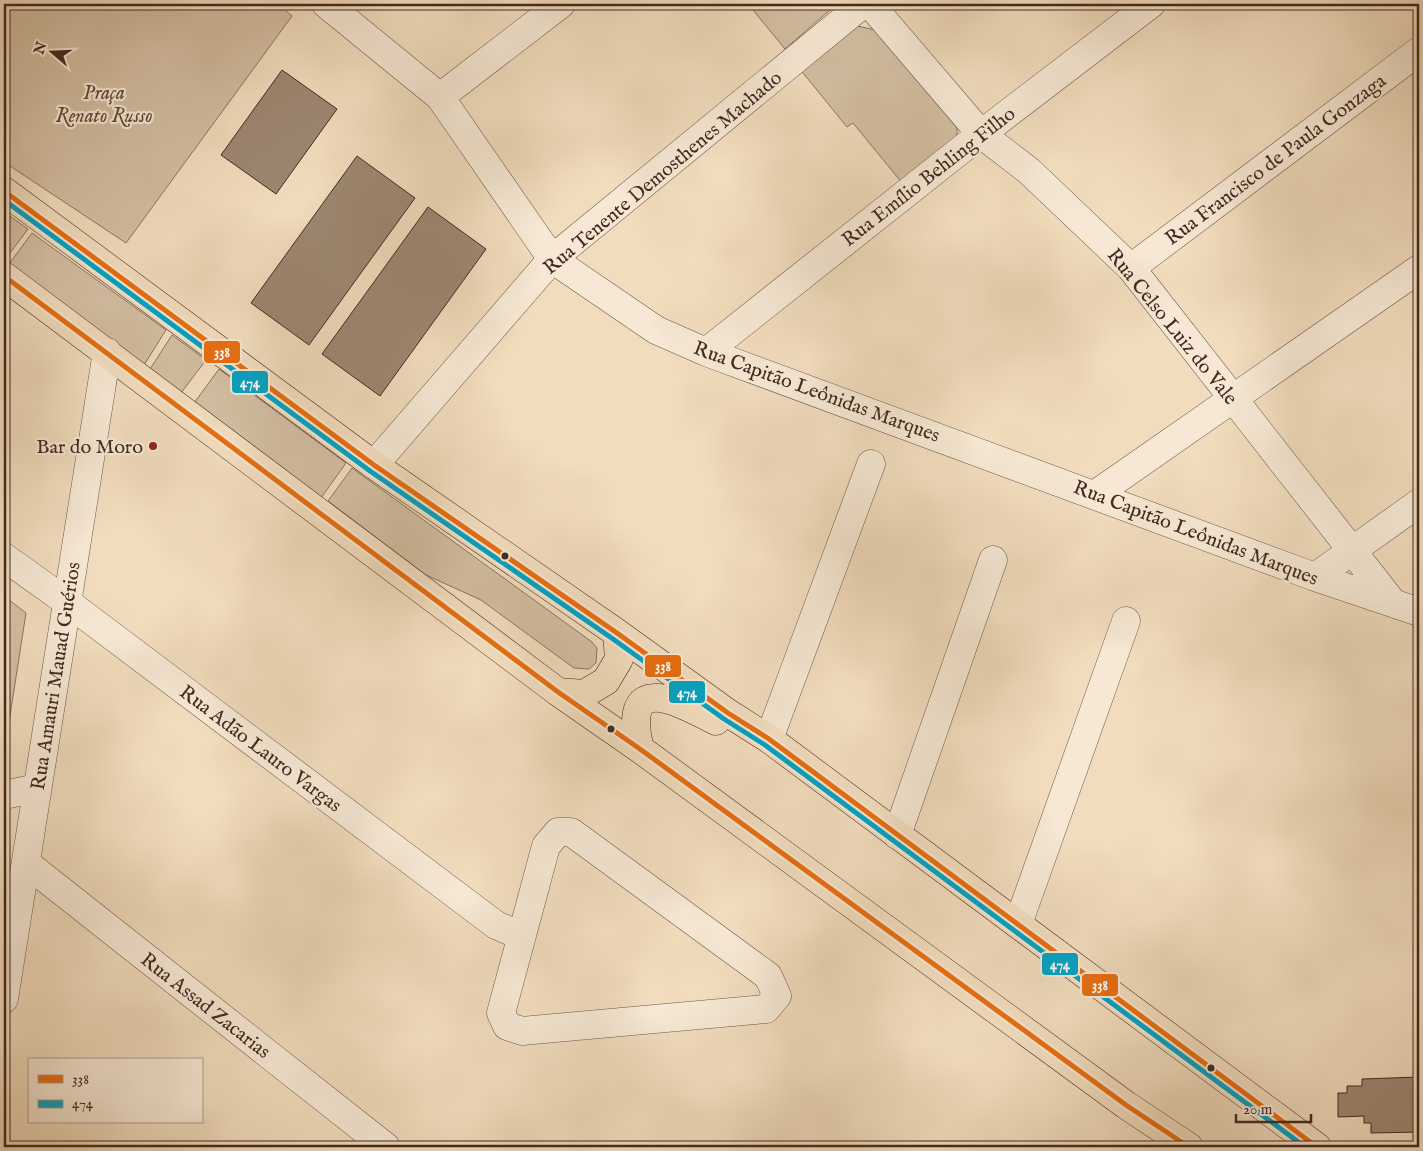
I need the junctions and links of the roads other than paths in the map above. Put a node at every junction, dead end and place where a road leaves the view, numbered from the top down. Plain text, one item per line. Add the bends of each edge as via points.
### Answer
1 (326, 4) edge
2 (561, 4) edge
3 (863, 4) edge
4 (870, 4) edge
5 (1151, 4) edge
6 (1419, 51) edge
7 (440, 98) junction
8 (980, 134) junction
9 (4, 191) edge
10 (552, 259) junction
11 (1131, 268) junction
12 (1419, 269) edge
13 (4, 276) edge
14 (107, 352) junction
15 (706, 352) junction
16 (1233, 399) junction
17 (871, 464) dead end
18 (374, 465) junction
19 (1096, 494) junction
20 (1419, 503) edge
21 (1351, 551) junction
22 (4, 557) edge
23 (993, 560) dead end
24 (1315, 577) junction
25 (67, 602) junction
26 (1393, 603) junction
27 (1419, 612) edge
28 (1126, 621) dead end
29 (617, 633) junction
30 (558, 692) junction
31 (769, 739) junction
32 (640, 750) junction
33 (37, 788) junction
34 (4, 795) edge
35 (897, 835) junction
36 (26, 863) junction
37 (1018, 924) junction
38 (521, 936) junction
39 (4, 999) edge
40 (386, 1147) edge
41 (1189, 1147) edge
42 (1317, 1147) edge

1 - 7 street, Rua Capitão Leônidas Marques
2 - 7 street
3 - 10 street, Rua Tenente Demosthenes Machado
4 - 8 street, Rua Celso Luiz do Vale
5 - 8 street, Rua Emílio Behling Filho
6 - 11 street, Rua Francisco de Paula Gonzaga
7 - 10 street, Rua Capitão Leônidas Marques
8 - 11 street, Rua Celso Luiz do Vale via 1029,171
8 - 15 street, Rua Emílio Behling Filho
9 - 18 main road
10 - 15 street, Rua Capitão Leônidas Marques via 656,330
10 - 18 street, Rua Tenente Demosthenes Machado
11 - 16 street, Rua Celso Luiz do Vale
12 - 16 street
13 - 14 main road
14 - 25 street, Rua Amauri Mauad Guérios
14 - 30 main road
15 - 19 street, Rua Capitão Leônidas Marques
16 - 19 street
16 - 21 street, Rua Celso Luiz do Vale
17 - 31 street
18 - 29 main road
19 - 24 street, Rua Capitão Leônidas Marques
20 - 21 street
21 - 24 street
21 - 26 street, Rua Celso Luiz do Vale
22 - 25 street, Rua Adão Lauro Vargas
23 - 35 street
24 - 26 street, Rua Capitão Leônidas Marques
25 - 33 street, Rua Amauri Mauad Guérios
25 - 38 street, Rua Adão Lauro Vargas via 496,926
26 - 27 street, Rua Capitão Leônidas Marques
28 - 37 street
29 - 30 main road via 619,659 606,681 584,694
29 - 31 main road
30 - 32 main road
31 - 32 main road via 736,732 678,701 654,698 645,700 635,716
31 - 35 main road
32 - 41 main road via 1118,1099
33 - 34 street
33 - 36 street, Rua Amauri Mauad Guérios
35 - 37 main road
36 - 39 street, Rua Amauri Mauad Guérios
36 - 40 street, Rua Assad Zacarias
37 - 42 main road
38 - 38 street via 546,846 558,832 571,832 768,976 777,996 766,1009 522,1032 507,1026 501,1012

